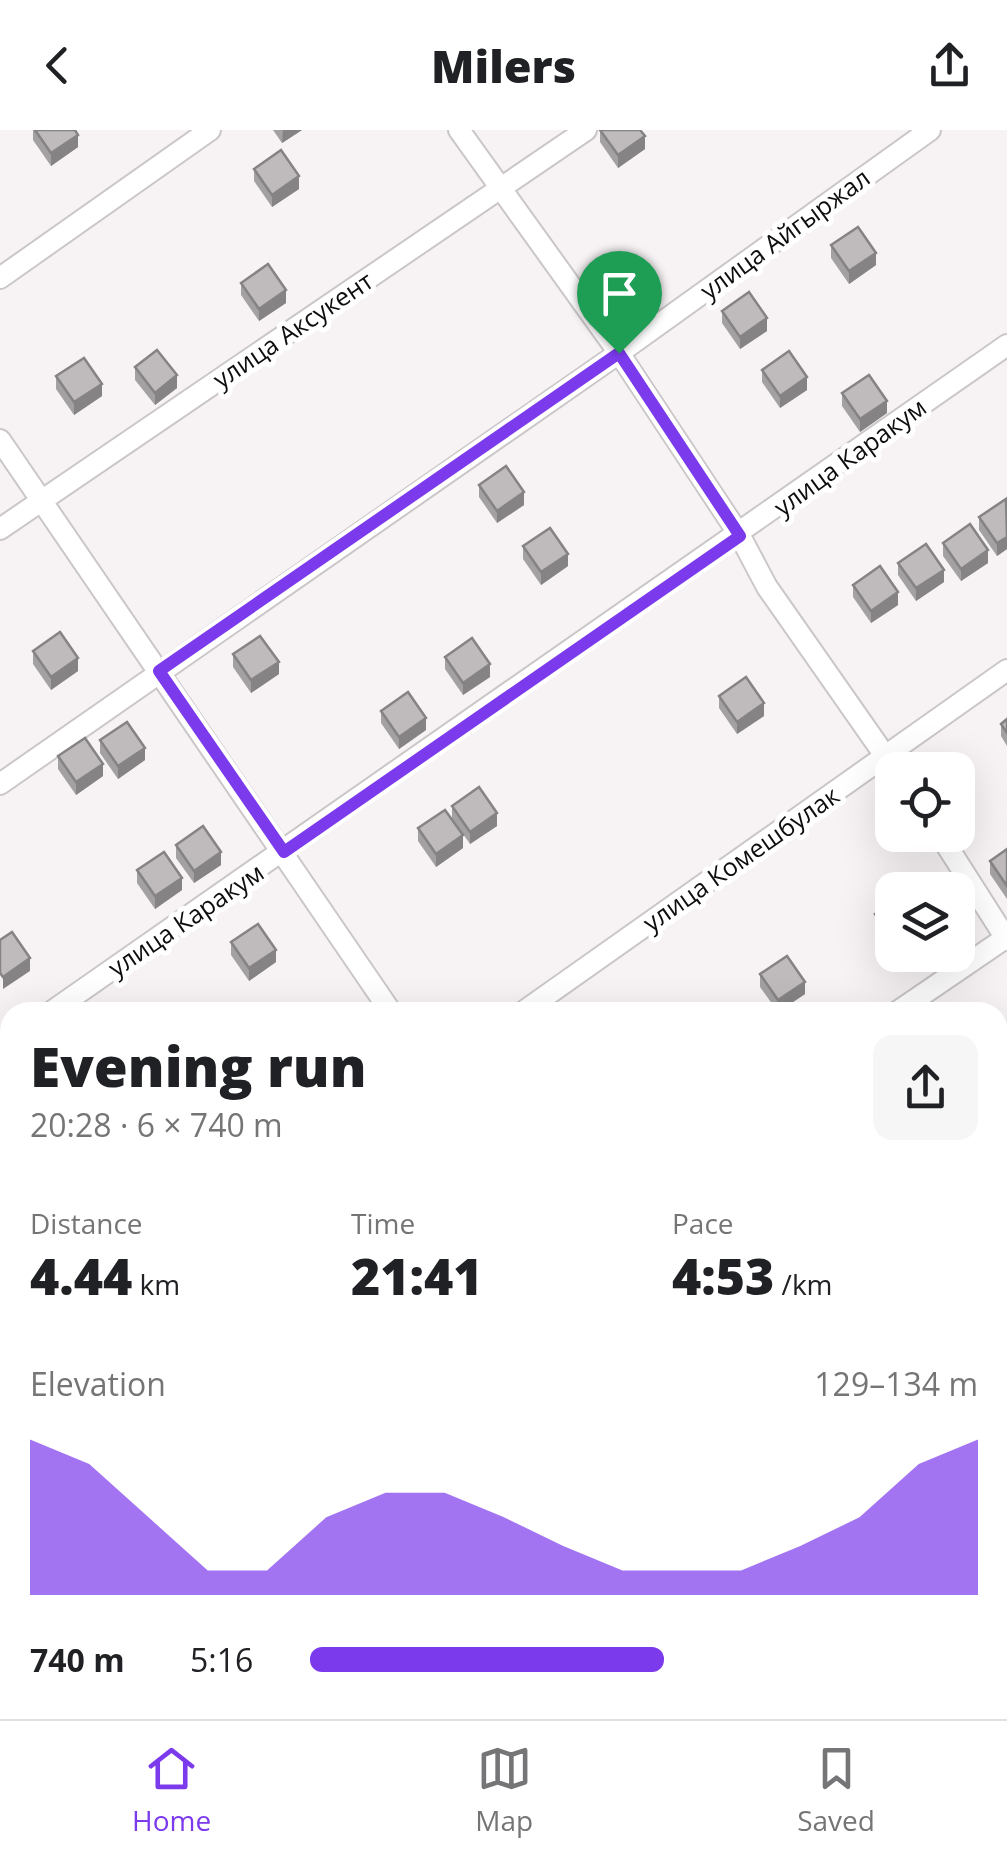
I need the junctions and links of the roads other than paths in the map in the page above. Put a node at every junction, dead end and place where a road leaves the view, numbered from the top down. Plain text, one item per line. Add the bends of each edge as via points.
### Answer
1 (210, 130) edge
2 (459, 130) edge
3 (586, 130) edge
4 (930, 130) edge
5 (502, 188) junction
6 (0, 278) edge
7 (1007, 345) edge
8 (619, 353) junction
9 (0, 440) edge
10 (41, 500) junction
11 (0, 529) edge
12 (740, 536) junction
13 (1007, 670) edge
14 (159, 671) junction
15 (882, 752) edge
16 (904, 752) edge
17 (875, 773) edge
18 (0, 784) edge
19 (284, 852) junction
20 (951, 852) edge
21 (1006, 939) edge
22 (66, 1002) edge
23 (384, 1002) edge
24 (538, 1002) edge
25 (911, 1002) edge

1 - 6 street
2 - 5 street
3 - 5 street, улица Аксукент
4 - 8 street, улица Айгыржал
5 - 8 street
5 - 10 street, улица Аксукент
7 - 12 street, улица Каракум
8 - 12 street
8 - 14 street, улица Айгыржал
9 - 10 street
10 - 11 street, улица Аксукент
10 - 14 street
12 - 15 street via 767,587
12 - 19 street, улица Каракум
13 - 16 street, улица Комешбулак
14 - 18 street, улица Айгыржал
14 - 19 street
17 - 24 street, улица Комешбулак
19 - 22 street, улица Каракум
19 - 23 street
20 - 21 street
21 - 25 street

